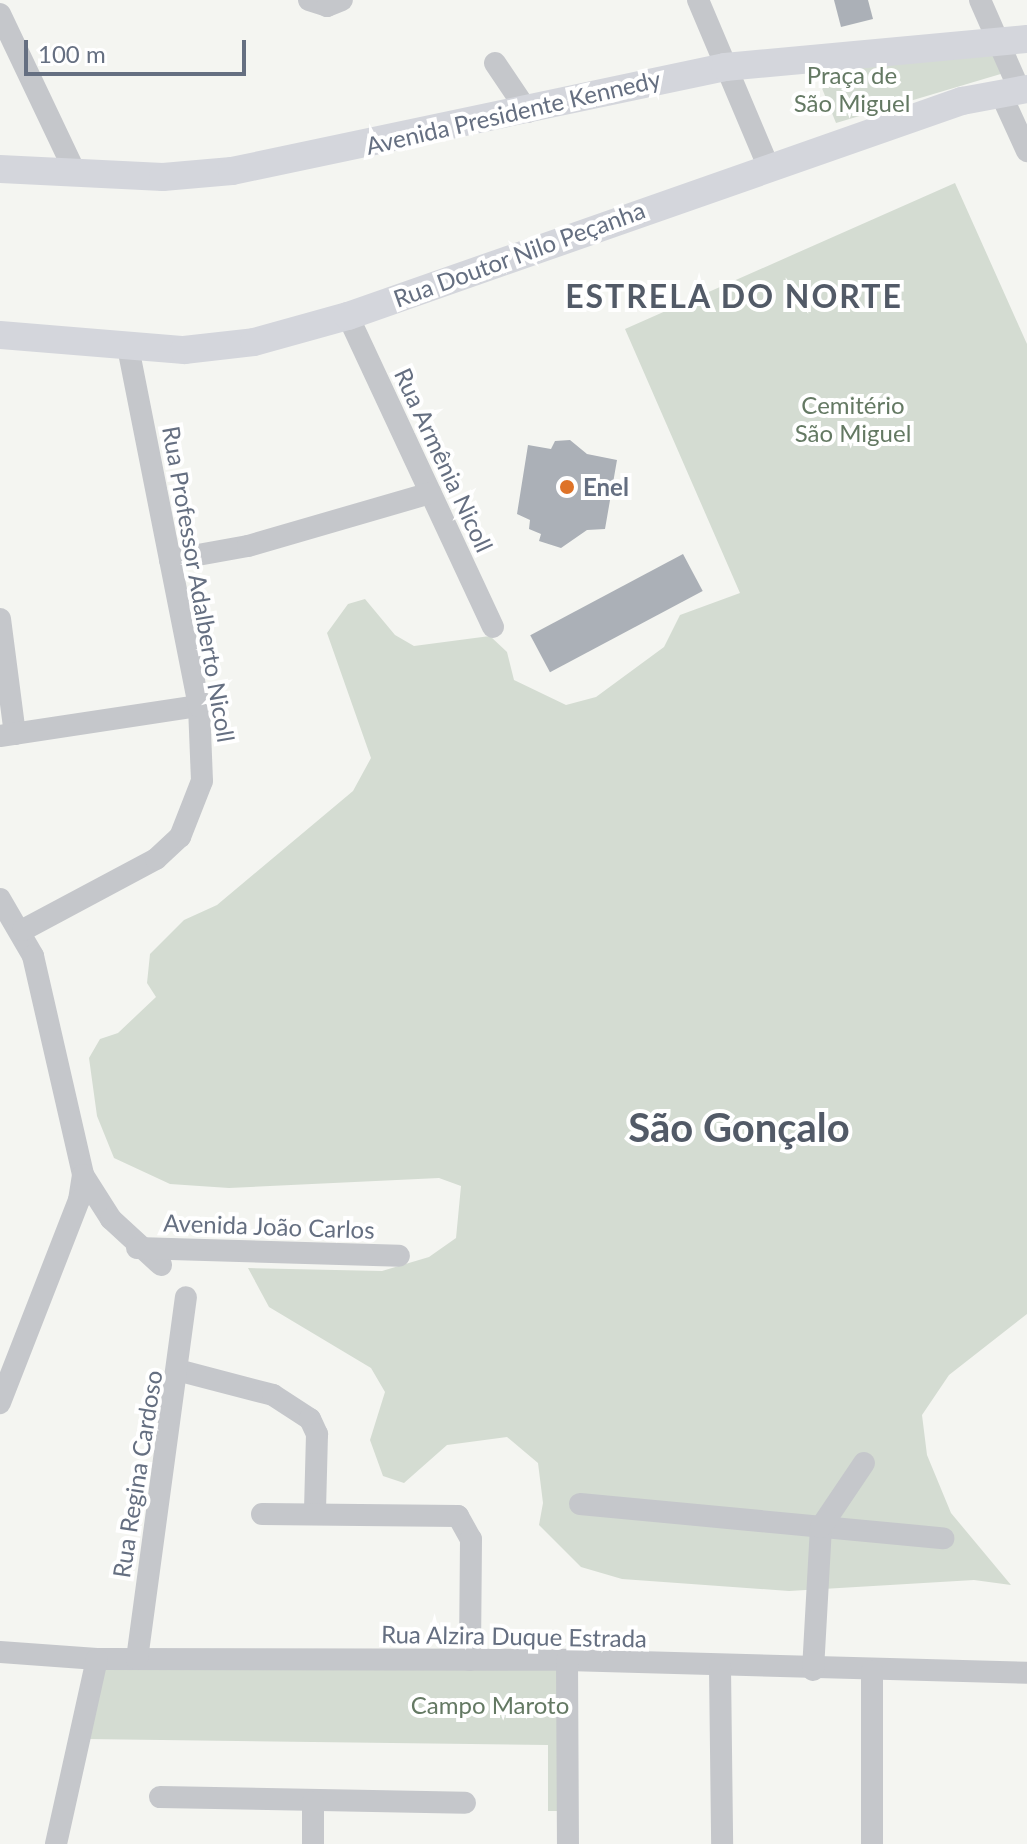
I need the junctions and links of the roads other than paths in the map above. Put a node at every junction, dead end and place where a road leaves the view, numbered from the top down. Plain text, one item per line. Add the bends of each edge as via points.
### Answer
1 (309, 0) edge
2 (342, 0) edge
3 (698, 0) edge
4 (980, 0) edge
5 (0, 14) edge
6 (1027, 39) edge
7 (997, 41) junction
8 (495, 63) dead end
9 (725, 67) junction
10 (1016, 90) edge
11 (528, 112) junction
12 (1027, 151) edge
13 (769, 168) junction
14 (0, 169) edge
15 (76, 174) junction
16 (348, 316) junction
17 (0, 335) edge
18 (128, 347) junction
19 (430, 493) junction
20 (170, 560) junction
21 (0, 619) edge
22 (493, 627) dead end
23 (199, 706) junction
24 (8, 735) edge
25 (0, 899) edge
26 (23, 930) junction
27 (83, 1175) junction
28 (137, 1248) junction
29 (399, 1256) dead end
30 (161, 1265) dead end
31 (186, 1297) dead end
32 (181, 1371) junction
33 (0, 1403) edge
34 (864, 1463) dead end
35 (580, 1504) dead end
36 (315, 1510) junction
37 (262, 1514) dead end
38 (821, 1527) junction
39 (943, 1538) dead end
40 (0, 1652) edge
41 (97, 1659) junction
42 (137, 1659) junction
43 (470, 1660) junction
44 (567, 1660) junction
45 (720, 1668) junction
46 (813, 1670) junction
47 (872, 1671) junction
48 (1027, 1673) edge
49 (160, 1797) dead end
50 (313, 1802) junction
51 (465, 1803) dead end
52 (56, 1844) edge
53 (313, 1844) edge
54 (568, 1844) edge
55 (722, 1844) edge
56 (872, 1844) edge

1 - 2 street via 327,6
3 - 9 street
4 - 7 street
5 - 15 street
6 - 7 main road, Avenida Presidente Kennedy
7 - 9 main road, Avenida Presidente Kennedy
7 - 10 street
8 - 11 street
9 - 11 main road, Avenida Presidente Kennedy
9 - 13 street
10 - 12 street
10 - 13 main road, Rua Doutor Nilo Peçanha
11 - 15 main road, Avenida Presidente Kennedy via 232,171
13 - 16 main road, Rua Doutor Nilo Peçanha
14 - 15 main road, Avenida Presidente Kennedy
16 - 18 main road, Rua Doutor Nilo Peçanha via 254,342 184,350
16 - 19 street, Rua Armênia Nicoll
17 - 18 main road, Rua Doutor Nilo Peçanha
18 - 20 street, Rua Professor Adalberto Nicoll
19 - 20 street via 248,546
19 - 22 street, Rua Armênia Nicoll
20 - 23 street, Rua Professor Adalberto Nicoll
21 - 24 street
23 - 24 street
23 - 26 street, Rua Professor Adalberto Nicoll via 206,751 202,781 180,837 156,859
25 - 26 street
26 - 27 street via 47,1001
27 - 28 street
27 - 33 street
28 - 29 street, Avenida João Carlos
28 - 30 street
31 - 32 street, Rua Regina Cardoso
32 - 36 street via 273,1395 310,1419 317,1434
32 - 42 street, Rua Regina Cardoso
34 - 38 street
35 - 38 street
36 - 37 street
36 - 43 street via 448,1514 467,1523
38 - 39 street
38 - 46 street
40 - 41 street, Rua Alzira Duque Estrada
41 - 42 street, Rua Alzira Duque Estrada
41 - 52 street
42 - 43 street, Rua Alzira Duque Estrada
43 - 44 street, Rua Alzira Duque Estrada
44 - 45 street, Rua Alzira Duque Estrada
44 - 54 street
45 - 46 street, Rua Alzira Duque Estrada
45 - 55 street
46 - 47 street, Rua Alzira Duque Estrada
47 - 48 street, Rua Alzira Duque Estrada
47 - 56 street
49 - 50 street
50 - 51 street
50 - 53 street

